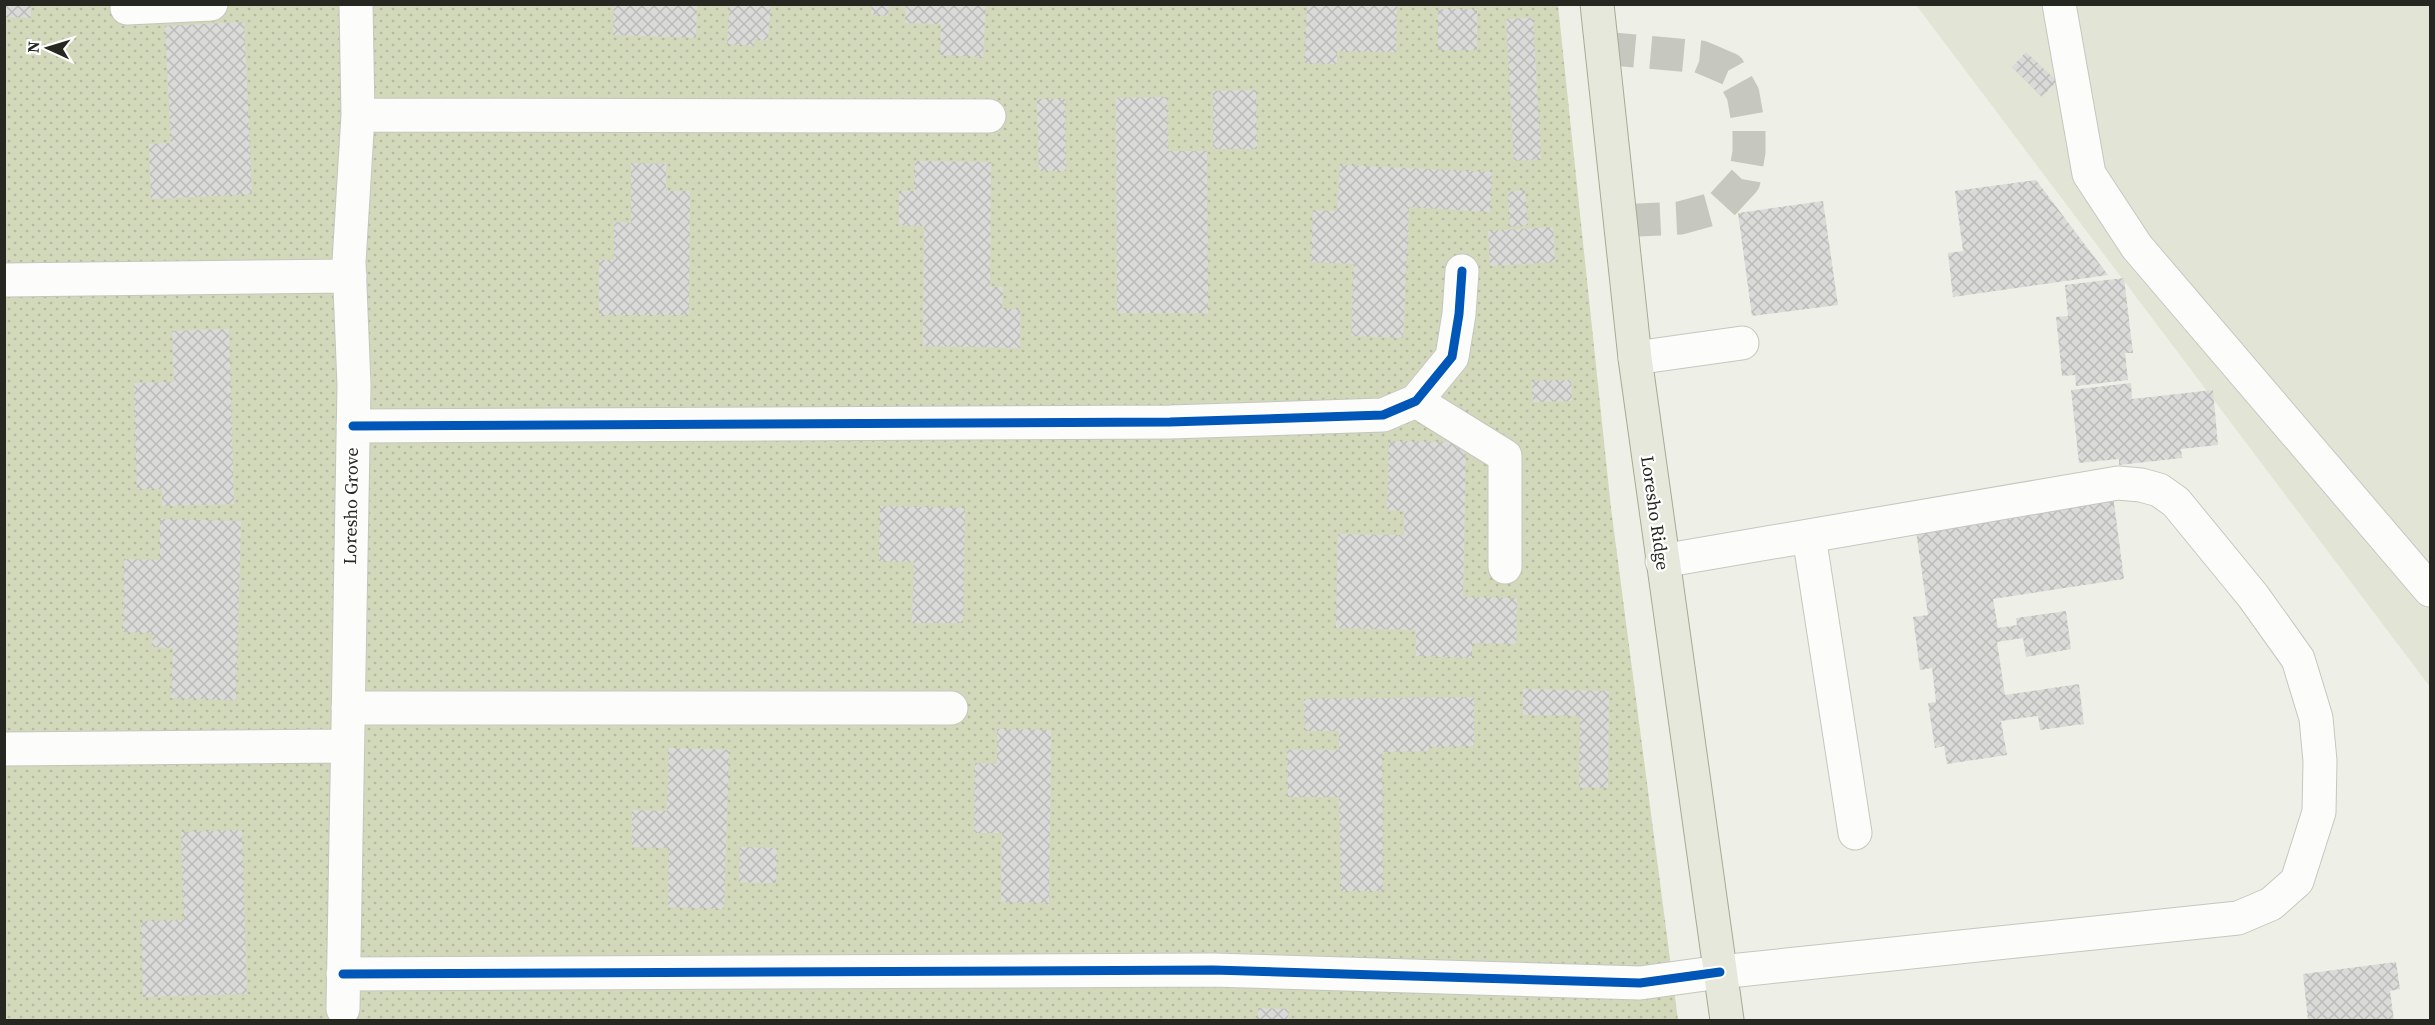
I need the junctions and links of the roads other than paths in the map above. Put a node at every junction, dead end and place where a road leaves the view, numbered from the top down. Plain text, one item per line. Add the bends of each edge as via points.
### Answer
1 (211, 4) edge
2 (356, 4) edge
3 (1596, 4) edge
4 (2059, 4) edge
5 (127, 8) dead end
6 (358, 115) junction
7 (989, 116) dead end
8 (4, 266) edge
9 (349, 269) junction
10 (1462, 271) dead end
11 (4, 280) edge
12 (1742, 343) dead end
13 (1635, 358) junction
14 (1416, 401) junction
15 (353, 426) junction
16 (1809, 536) junction
17 (1662, 561) junction
18 (1505, 567) dead end
19 (2430, 590) edge
20 (348, 708) junction
21 (951, 708) dead end
22 (347, 746) junction
23 (4, 749) edge
24 (1855, 833) dead end
25 (1720, 972) junction
26 (343, 974) junction
27 (343, 1009) dead end
28 (1727, 1020) edge

1 - 5 street
2 - 6 street, Loresho Grove
3 - 13 main road, Loresho Ridge
4 - 19 street via 2089,174 2137,247
6 - 7 street
6 - 9 street, Loresho Grove
8 - 9 street
9 - 11 street
9 - 15 street, Loresho Grove
10 - 14 street via 1452,357
12 - 13 street
13 - 17 main road, Loresho Ridge
14 - 15 street via 1383,415 1170,422
14 - 18 street via 1505,456
15 - 20 street, Loresho Grove
16 - 17 street
16 - 24 street
16 - 25 street via 2118,483 2159,490 2176,502 2253,596 2298,659 2316,718 2319,812 2297,881 2271,904 2238,918
17 - 25 main road, Loresho Ridge
20 - 21 street
20 - 22 street, Loresho Grove
22 - 23 street
22 - 26 street, Loresho Grove
25 - 26 street via 1640,983 1213,970
25 - 28 main road, Loresho Ridge
26 - 27 street, Loresho Grove

